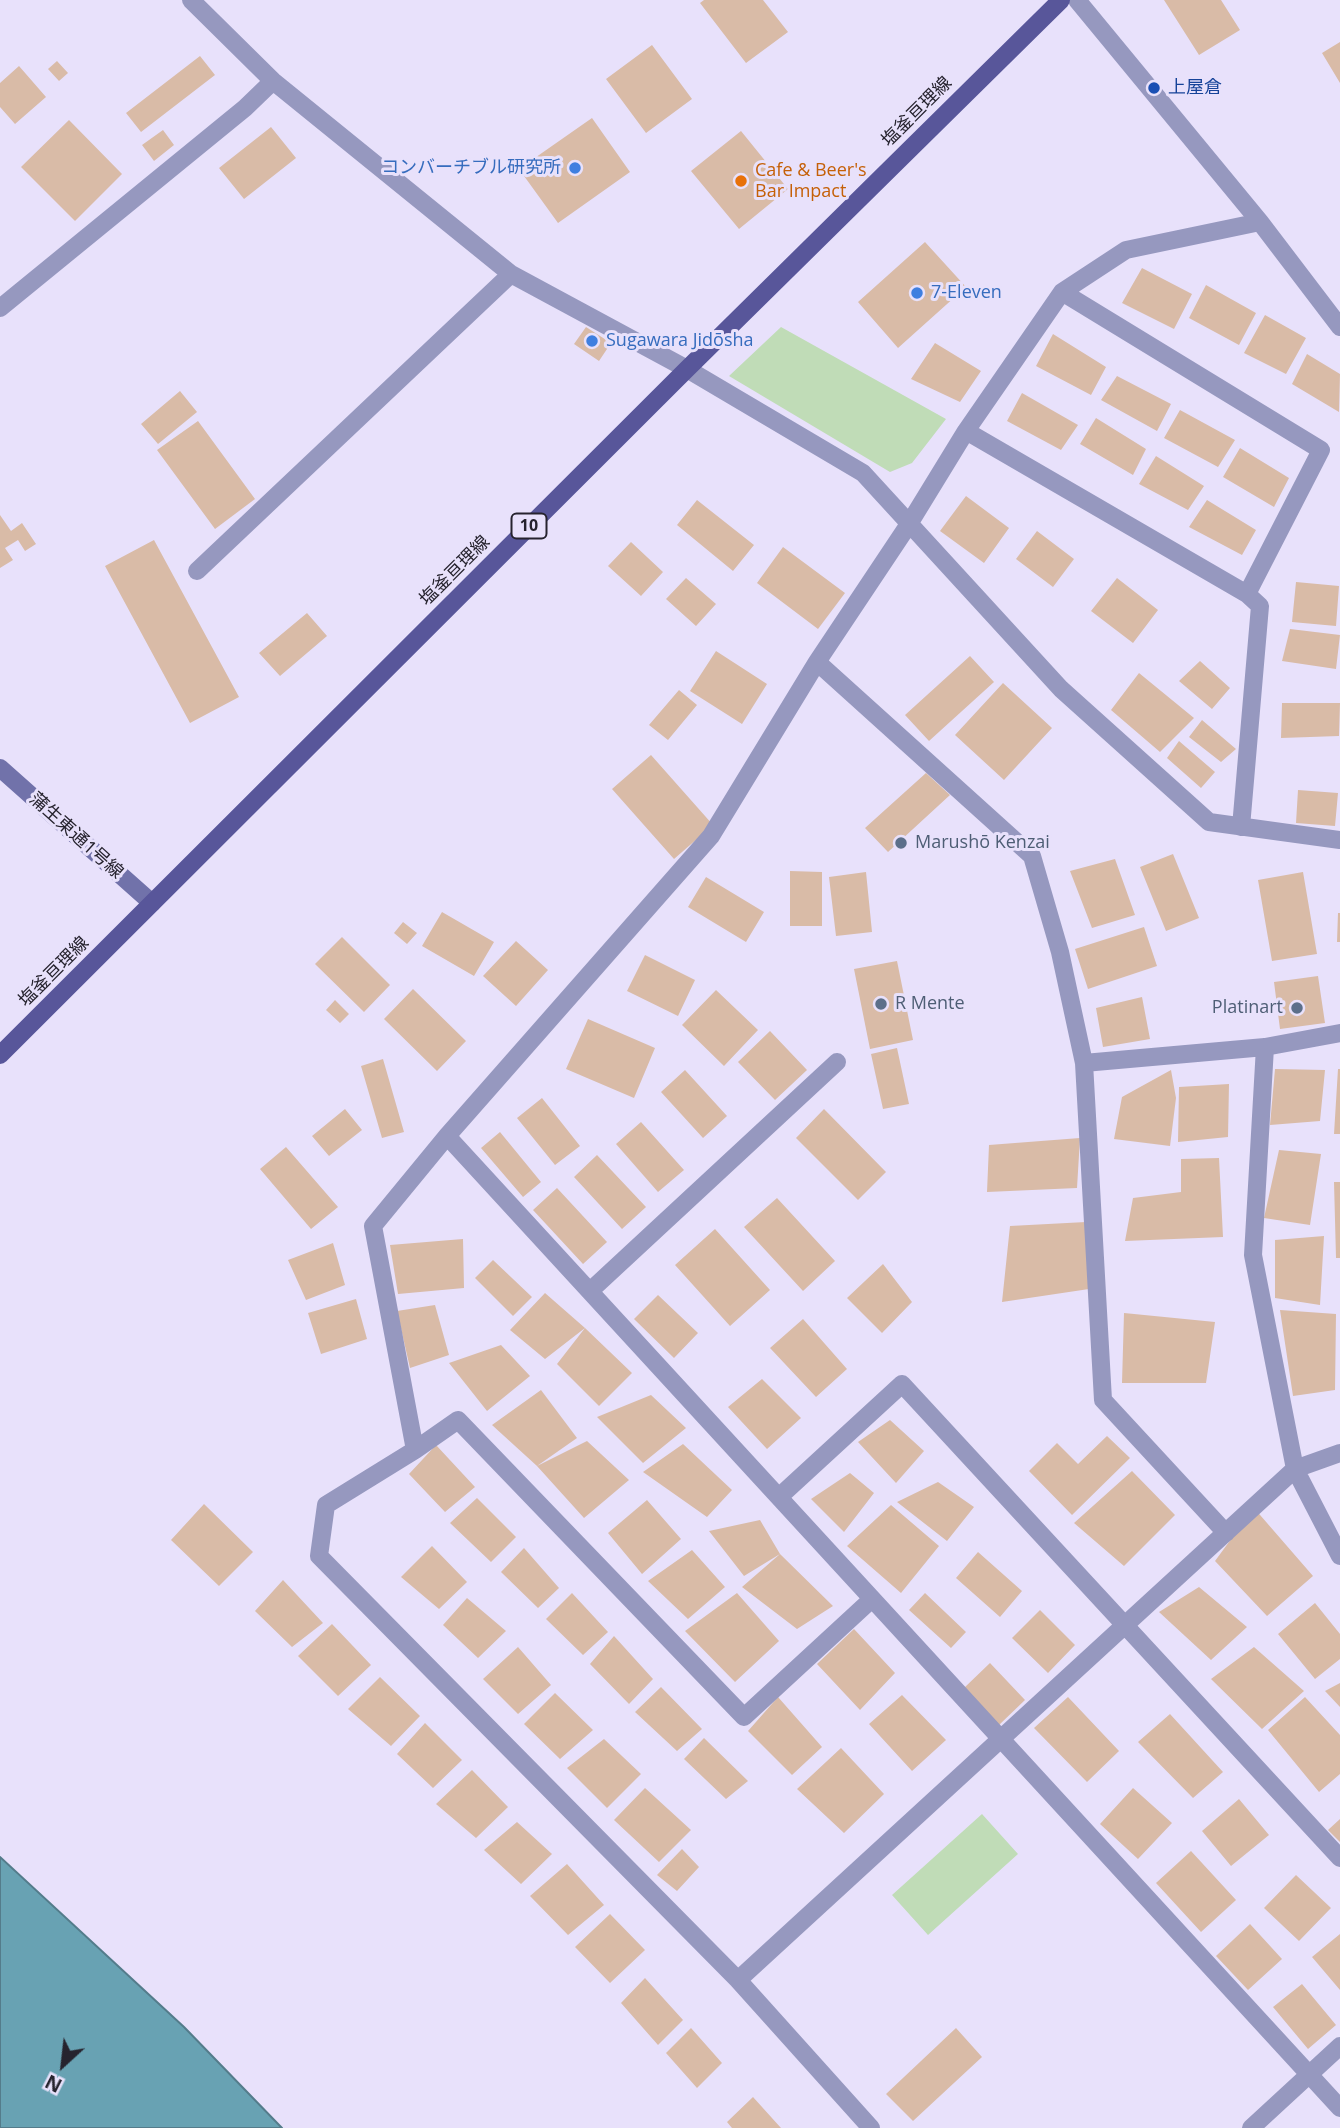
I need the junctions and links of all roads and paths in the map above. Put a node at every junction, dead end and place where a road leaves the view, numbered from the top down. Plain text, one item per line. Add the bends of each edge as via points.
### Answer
1 (191, 0) edge
2 (1061, 0) edge
3 (1077, 0) edge
4 (273, 81) junction
5 (1260, 222) junction
6 (511, 274) junction
7 (1062, 292) junction
8 (0, 308) edge
9 (1340, 327) edge
10 (687, 369) junction
11 (966, 431) junction
12 (909, 524) junction
13 (197, 571) dead end
14 (1247, 594) junction
15 (817, 662) junction
16 (0, 768) edge
17 (1241, 827) junction
18 (1340, 840) edge
19 (152, 903) junction
20 (1340, 1033) edge
21 (1265, 1048) junction
22 (0, 1055) edge
23 (837, 1062) dead end
24 (1084, 1063) junction
25 (447, 1136) junction
26 (590, 1291) junction
27 (415, 1450) junction
28 (1340, 1453) edge
29 (1295, 1469) junction
30 (779, 1497) junction
31 (1226, 1533) junction
32 (1340, 1556) edge
33 (872, 1599) junction
34 (1125, 1625) junction
35 (1001, 1739) junction
36 (1340, 1858) edge
37 (738, 1980) junction
38 (1340, 2046) edge
39 (1309, 2074) junction
40 (1340, 2108) edge
41 (871, 2128) edge
42 (1251, 2128) edge

1 - 4 street
2 - 10 main road, 塩釜亘理線 / 10
3 - 5 street
4 - 6 street
4 - 8 street
5 - 7 street via 1126,250
5 - 9 street
6 - 10 street
6 - 13 street
7 - 11 street
7 - 14 street via 1321,450
10 - 12 street via 863,473
10 - 19 main road, 塩釜亘理線 / 10
11 - 12 street
11 - 14 street
12 - 15 street
12 - 17 street via 1061,689 1209,822
14 - 17 street via 1261,606
15 - 24 street via 1032,856 1060,952
15 - 25 street via 711,836
16 - 19 street, 蒲生東通1号線
17 - 18 street
19 - 22 main road, 塩釜亘理線 / 10
20 - 21 street
21 - 24 street
21 - 29 street via 1253,1255
23 - 26 street
24 - 31 street via 1103,1400
25 - 26 street
25 - 27 street via 373,1226
26 - 30 street
27 - 33 street via 458,1420 744,1717
27 - 37 street via 326,1505 319,1556
28 - 29 street
29 - 31 street
29 - 32 street
30 - 33 street
30 - 34 street via 902,1384
31 - 34 street
33 - 35 street
34 - 35 street
34 - 36 street
35 - 37 street
35 - 39 street
37 - 41 street
38 - 39 street
39 - 40 street
39 - 42 street

